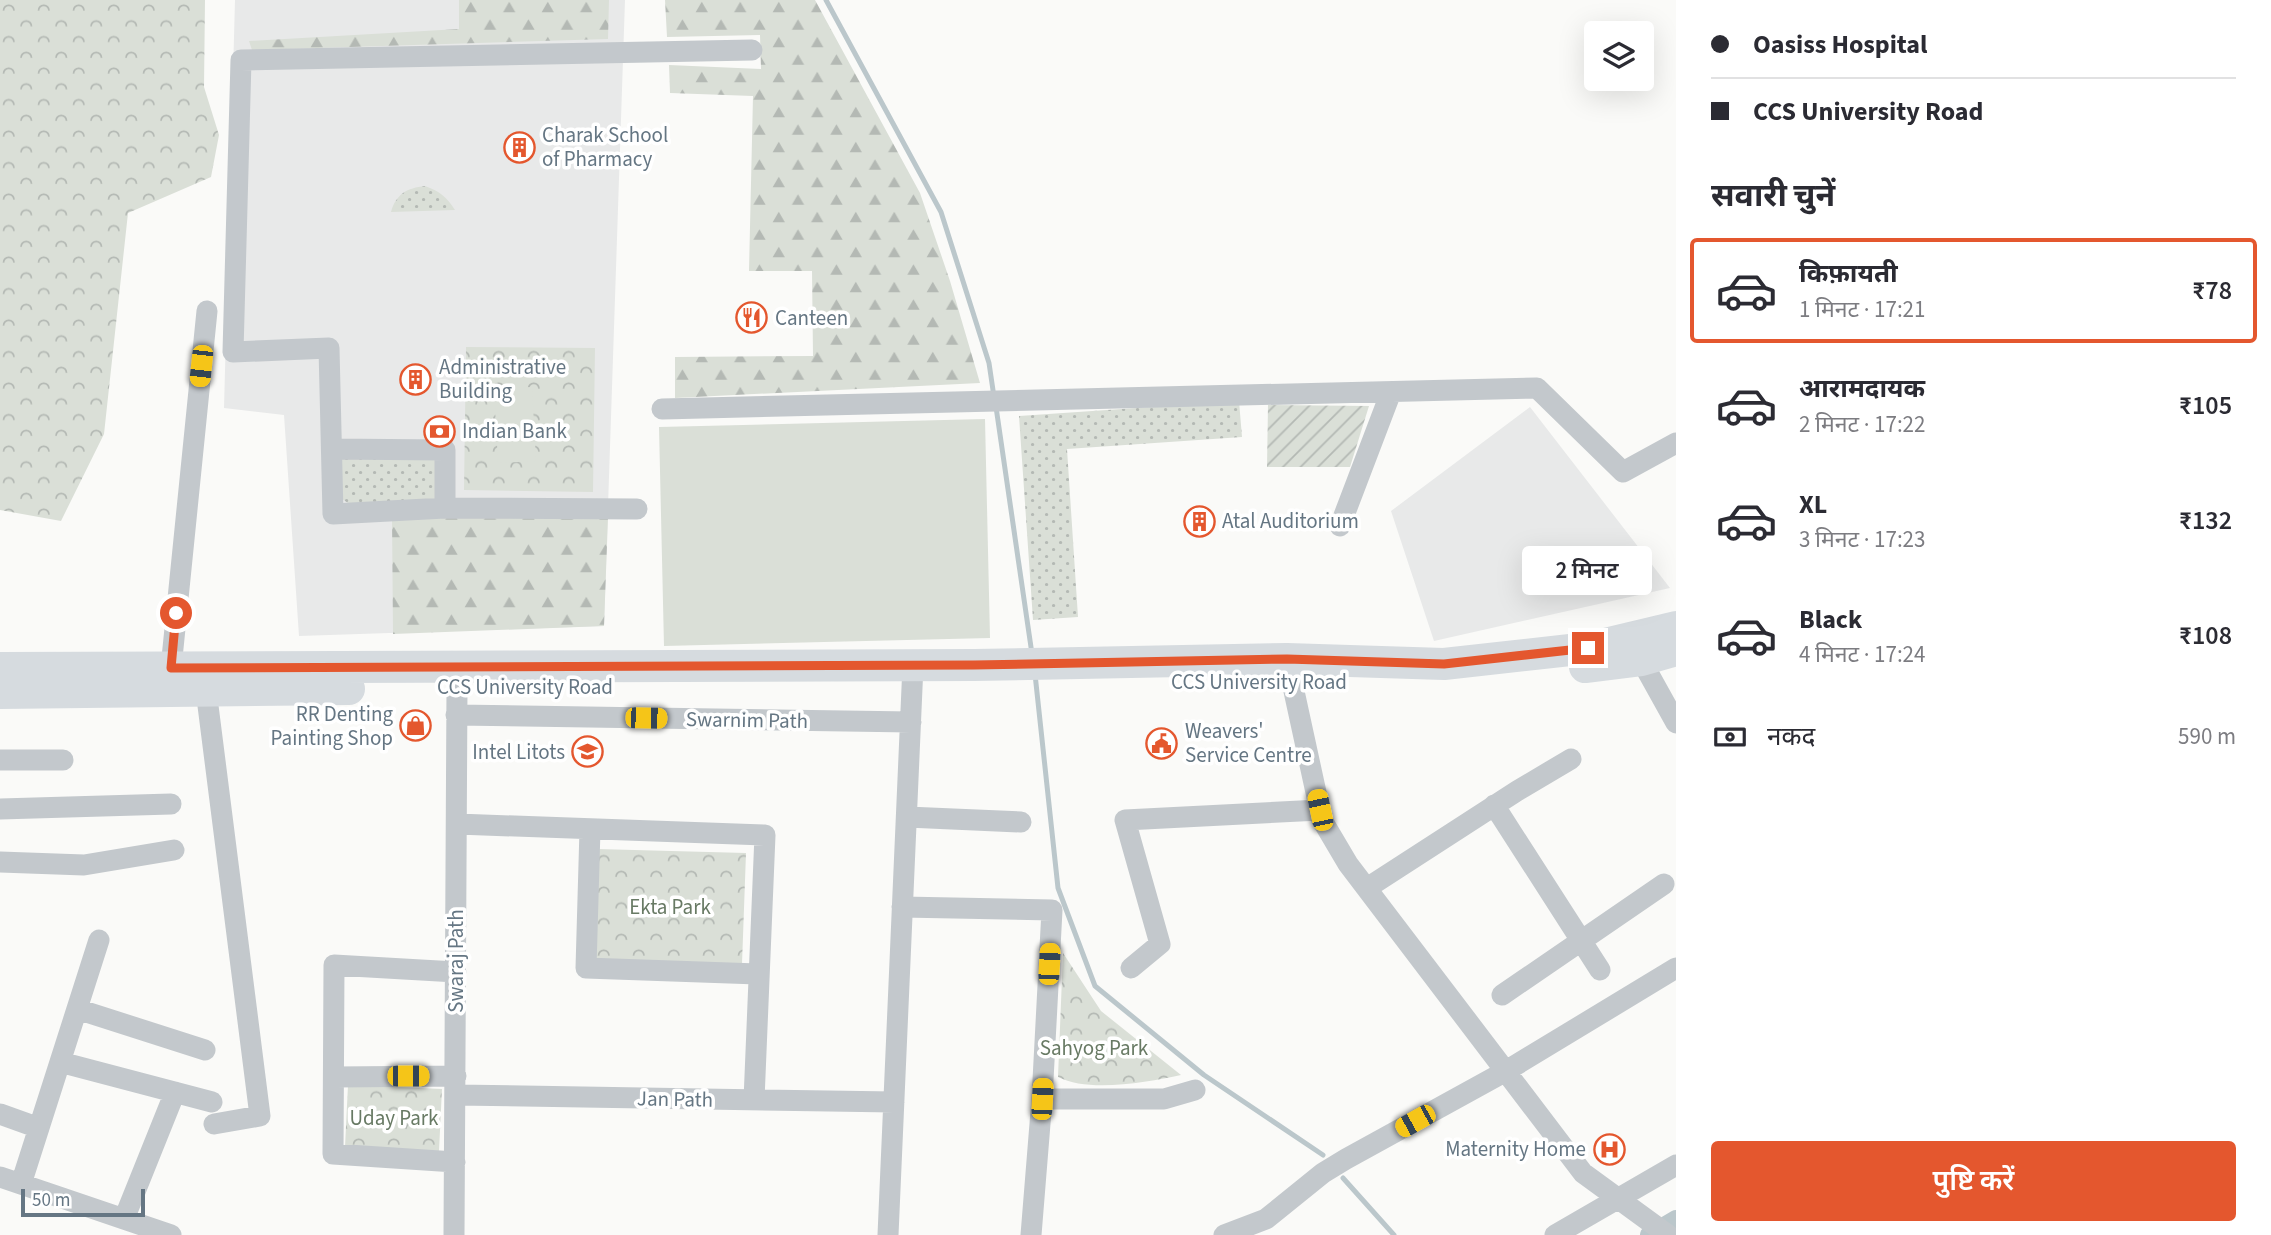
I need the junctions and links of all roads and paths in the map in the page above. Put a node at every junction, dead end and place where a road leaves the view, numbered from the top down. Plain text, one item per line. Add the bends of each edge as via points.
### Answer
1 (752, 50) dead end
2 (207, 311) dead end
3 (1391, 392) junction
4 (662, 409) dead end
5 (1676, 443) edge
6 (331, 449) junction
7 (445, 508) junction
8 (637, 509) dead end
9 (1340, 526) dead end
10 (1676, 627) edge
11 (1676, 650) edge
12 (1642, 660) junction
13 (0, 668) edge
14 (171, 668) junction
15 (1289, 670) junction
16 (913, 674) junction
17 (205, 690) junction
18 (0, 693) edge
19 (457, 701) junction
20 (911, 722) junction
21 (1676, 723) edge
22 (1570, 759) dead end
23 (0, 760) edge
24 (62, 760) dead end
25 (171, 804) dead end
26 (1494, 805) junction
27 (0, 809) edge
28 (1320, 810) junction
29 (907, 817) junction
30 (1021, 822) dead end
31 (457, 824) junction
32 (590, 829) junction
33 (174, 850) dead end
34 (0, 862) edge
35 (1664, 884) dead end
36 (1367, 888) junction
37 (902, 907) junction
38 (99, 940) dead end
39 (1581, 941) junction
40 (1131, 968) dead end
41 (1676, 968) edge
42 (1600, 970) dead end
43 (456, 972) junction
44 (758, 974) junction
45 (1502, 995) dead end
46 (77, 1009) junction
47 (205, 1050) dead end
48 (60, 1062) junction
49 (1506, 1071) junction
50 (335, 1077) junction
51 (456, 1085) junction
52 (1195, 1090) dead end
53 (175, 1092) junction
54 (1042, 1099) junction
55 (754, 1100) junction
56 (212, 1102) dead end
57 (894, 1102) junction
58 (0, 1114) edge
59 (214, 1124) dead end
60 (39, 1128) junction
61 (455, 1161) junction
62 (1676, 1165) edge
63 (0, 1177) edge
64 (22, 1184) junction
65 (1618, 1198) junction
66 (124, 1219) junction
67 (1272, 1227) edge
68 (171, 1235) edge
69 (454, 1235) edge
70 (888, 1235) edge
71 (1031, 1235) edge
72 (1224, 1235) edge
73 (1555, 1235) edge
74 (1668, 1235) edge

1 - 6 street via 241,60 233,352 329,348
2 - 14 street
3 - 4 street
3 - 5 street via 1537,388 1623,472
3 - 9 street
6 - 7 street via 445,450
6 - 7 street via 333,514
7 - 8 street
10 - 15 highway, CCS University Road via 1588,648 1444,664
11 - 12 highway, CCS University Road
12 - 15 highway, CCS University Road via 1445,686
12 - 21 street
13 - 14 highway, CCS University Road
14 - 16 highway, CCS University Road
15 - 16 highway, CCS University Road
15 - 28 street
16 - 19 highway, CCS University Road
16 - 20 street
17 - 18 highway, CCS University Road
17 - 19 highway, CCS University Road
17 - 59 street via 260,1115
19 - 20 street, Swarnim Path
19 - 31 street, Swaraj Path
20 - 29 street
22 - 26 street
23 - 24 street
25 - 27 street
26 - 36 street
26 - 39 street
28 - 36 street via 1348,864
28 - 40 street via 1125,820 1160,944
29 - 30 street
29 - 37 street
31 - 32 street
31 - 43 street, Swaraj Path
32 - 44 street via 586,968
32 - 44 street via 765,835
33 - 34 street via 84,865
35 - 39 street
36 - 49 street
37 - 54 street via 1052,910
37 - 57 street
38 - 46 street
39 - 42 street
39 - 45 street
41 - 49 street
43 - 50 street via 334,965
43 - 51 street, Swaraj Path
44 - 55 street
46 - 47 street
46 - 48 street
48 - 53 street
48 - 60 street
49 - 65 street via 1583,1173
49 - 67 street via 1323,1173
50 - 51 street, Jan Path
50 - 61 street via 333,1154
51 - 55 street, Jan Path
51 - 61 street, Swaraj Path
52 - 54 street via 1164,1099
53 - 56 street
53 - 66 street
54 - 71 street
55 - 57 street, Jan Path
57 - 70 street
58 - 60 street
60 - 64 street
61 - 69 street, Swaraj Path
62 - 65 street
63 - 64 street
64 - 66 street
65 - 73 street
65 - 74 street
66 - 68 street
67 - 72 street

